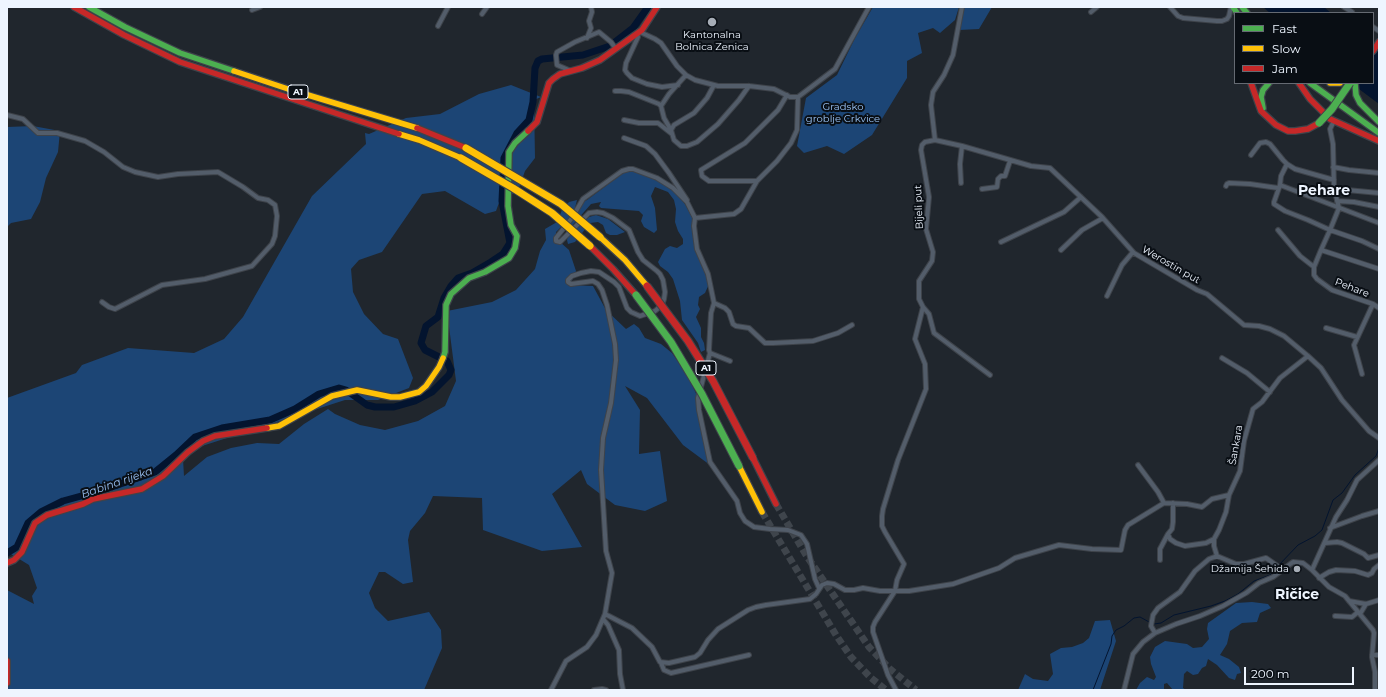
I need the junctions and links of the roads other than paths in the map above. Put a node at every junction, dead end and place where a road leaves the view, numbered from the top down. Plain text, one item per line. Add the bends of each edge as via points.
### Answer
1 (74, 7) edge
2 (89, 7) edge
3 (260, 7) edge
4 (448, 7) edge
5 (487, 7) edge
6 (591, 7) edge
7 (656, 7) edge
8 (869, 7) edge
9 (962, 7) edge
10 (1098, 7) edge
11 (1170, 7) edge
12 (1232, 7) edge
13 (252, 10) dead end
14 (1091, 12) dead end
15 (482, 14) dead end
16 (438, 26) dead end
17 (639, 33) junction
18 (587, 38) junction
19 (614, 46) junction
20 (571, 71) junction
21 (686, 75) junction
22 (1251, 84) edge
23 (1268, 84) edge
24 (1300, 84) edge
25 (1305, 84) edge
26 (1311, 84) edge
27 (1349, 84) edge
28 (1355, 84) edge
29 (678, 85) junction
30 (714, 85) junction
31 (749, 86) junction
32 (615, 91) dead end
33 (787, 95) junction
34 (798, 98) junction
35 (661, 106) junction
36 (7, 114) edge
37 (1355, 117) junction
38 (624, 120) dead end
39 (1334, 121) junction
40 (1271, 122) junction
41 (1379, 122) edge
42 (672, 132) junction
43 (1379, 133) edge
44 (624, 138) dead end
45 (934, 140) junction
46 (1379, 141) edge
47 (962, 146) junction
48 (1251, 155) dead end
49 (1010, 161) junction
50 (1287, 164) junction
51 (1333, 167) junction
52 (1379, 173) edge
53 (1334, 180) junction
54 (757, 181) junction
55 (961, 182) dead end
56 (1226, 186) dead end
57 (1279, 187) junction
58 (982, 189) dead end
59 (1335, 191) junction
60 (1379, 194) edge
61 (1080, 197) junction
62 (1337, 201) junction
63 (687, 202) junction
64 (1379, 207) edge
65 (1339, 208) junction
66 (695, 218) junction
67 (1103, 218) junction
68 (1379, 223) edge
69 (1278, 230) dead end
70 (1330, 230) junction
71 (1001, 242) dead end
72 (1379, 249) edge
73 (1061, 250) dead end
74 (1321, 250) junction
75 (1133, 252) junction
76 (1314, 267) junction
77 (1379, 269) edge
78 (1107, 296) dead end
79 (102, 302) dead end
80 (714, 303) junction
81 (1373, 304) junction
82 (923, 307) junction
83 (1379, 308) edge
84 (852, 325) dead end
85 (1326, 328) dead end
86 (1357, 337) junction
87 (710, 354) junction
88 (1308, 356) junction
89 (1222, 358) dead end
90 (730, 361) dead end
91 (1362, 374) dead end
92 (990, 375) dead end
93 (1270, 392) junction
94 (1379, 438) edge
95 (1379, 460) edge
96 (1138, 466) dead end
97 (1229, 495) junction
98 (1164, 503) junction
99 (1173, 503) junction
100 (776, 504) tunnel mouth
101 (1379, 511) edge
102 (762, 512) tunnel mouth
103 (1330, 528) junction
104 (1168, 534) junction
105 (1214, 539) junction
106 (1325, 543) junction
107 (1379, 555) edge
108 (1217, 556) junction
109 (1160, 560) dead end
110 (7, 563) edge
111 (1379, 565) edge
112 (1280, 567) junction
113 (1312, 570) junction
114 (1319, 578) junction
115 (819, 588) junction
116 (895, 591) junction
117 (1349, 600) junction
118 (1379, 600) edge
119 (1366, 604) junction
120 (1359, 613) junction
121 (605, 614) junction
122 (1335, 616) dead end
123 (603, 619) junction
124 (1155, 633) junction
125 (1377, 633) edge
126 (749, 655) dead end
127 (1372, 655) junction
128 (1379, 655) edge
129 (7, 661) edge
130 (661, 663) junction
131 (7, 683) edge
132 (551, 690) edge
133 (594, 690) edge
134 (606, 690) edge
135 (623, 690) edge
136 (896, 690) edge
137 (1124, 690) edge
138 (1375, 690) edge

1 - 102 main road, A1, bridge via 100,23 180,62 419,140 461,158 552,213 613,269 671,342 702,394
2 - 100 main road, A1, bridge via 180,53 426,131 466,148 561,204 625,260 665,308 713,381
3 - 13 street
4 - 16 street
5 - 15 street
6 - 18 street via 591,28
7 - 17 main road
8 - 34 street via 835,69
9 - 45 street via 953,56 933,92 931,104
10 - 14 street
11 - 12 street via 1183,18 1222,21 1227,19
17 - 19 main road
17 - 21 street via 661,43
17 - 29 street via 626,63 627,73 647,84 662,87
18 - 19 street via 599,32
18 - 20 street via 560,50 555,57 557,65
19 - 20 main road via 600,60
20 - 110 main road via 553,79 546,91 536,122 509,152 508,206 517,244 509,258 469,278 451,294 446,305 445,352 439,367 426,386 419,392 400,397 357,390 340,394 325,399 279,426 215,436 203,441 163,476 142,489 93,499 47,516 36,523 22,552
21 - 29 street
21 - 30 street via 702,83
22 - 40 main road via 1257,104
23 - 40 main road via 1263,90 1261,102
24 - 39 main road via 1310,99
25 - 37 main road via 1340,110
26 - 37 main road
27 - 40 main road, bridge via 1320,123 1308,129 1295,131 1281,128
28 - 41 main road via 1360,103
29 - 35 street
30 - 31 street
30 - 42 street via 694,113 674,125
31 - 33 street via 774,89
31 - 42 street via 718,124 697,142 681,146 674,140
32 - 35 street via 629,92
33 - 34 street
33 - 54 street via 778,110 745,143 701,170 702,176 709,181
34 - 54 street via 797,130 777,161
35 - 42 street
36 - 79 street via 23,119 38,133 57,133 85,141 123,167 135,172 158,177 218,172 258,198 275,205 278,216 272,244 252,266 205,279 162,285 115,309
37 - 43 main road
38 - 42 street via 658,123
39 - 46 main road
39 - 51 street via 1330,129
44 - 63 street via 646,146 655,154
45 - 47 street, Werostin put
45 - 82 street, Bijeli put via 925,142 920,154 929,197 926,229 933,252 932,261 919,281 919,300
47 - 49 street, Werostin put
47 - 55 street
48 - 50 street via 1260,143 1266,142
49 - 58 street via 1005,176 998,179 997,187
49 - 61 street, Werostin put via 1050,168
50 - 53 street via 1295,169
50 - 57 street
51 - 52 street
51 - 53 street
53 - 59 street
54 - 66 street via 746,202 734,214
56 - 57 street via 1229,183
57 - 65 street
57 - 70 street via 1274,204
59 - 60 street
59 - 62 street
61 - 67 street, Werostin put
61 - 71 street via 1064,212
62 - 64 street
62 - 65 street
63 - 66 street
63 - 121 street via 673,188 657,178 633,168 622,171 583,199 556,238 556,242 560,242 589,214 603,213 629,230 643,260 660,274 665,292 662,305 655,311 640,316 627,308 619,287 599,272 591,271 572,276 568,280 571,284 598,284 602,290 615,344 616,360 611,403 603,438 601,470 606,551 612,573
65 - 68 street
65 - 70 street
66 - 80 street via 697,249 708,274
67 - 73 street via 1082,230
67 - 75 street, Werostin put
69 - 76 street via 1300,256
70 - 72 street
70 - 74 street
74 - 76 street
74 - 77 street
75 - 78 street via 1122,265
75 - 88 street, Werostin put via 1207,294 1244,324 1270,329 1284,336
76 - 81 street, Pehare via 1317,279 1332,290
80 - 84 street via 729,312 733,324 749,328 765,343 814,341
80 - 87 street via 708,350
81 - 83 street, Pehare
81 - 86 street
82 - 92 street via 929,314 934,333
82 - 116 street, Bijeli put via 915,339 925,364 926,389 898,460 882,516 882,526 904,564
85 - 86 street
86 - 91 street via 1354,349
87 - 90 street
87 - 115 street via 698,398 710,462 737,501 745,521 754,527 788,530 801,535 807,544
88 - 93 street, Šankara via 1280,378
88 - 94 street, Werostin put via 1321,368 1346,405 1369,431
89 - 93 street via 1247,373
93 - 97 street, Šankara via 1253,409 1244,441 1240,471
95 - 103 street via 1357,480
96 - 98 street
97 - 99 street via 1212,499 1202,507
97 - 105 street, Šankara via 1226,512
98 - 99 street
98 - 116 street via 1128,525 1121,550 1059,545 1015,558 999,568 953,584
99 - 104 street via 1172,529
101 - 103 street
103 - 106 street
104 - 105 street via 1170,539 1182,546
104 - 109 street via 1160,549
105 - 108 street
106 - 107 street via 1342,543 1368,558
106 - 113 street
108 - 112 street via 1236,564 1266,558
108 - 124 street via 1201,565 1180,592 1158,608 1152,624
111 - 114 street via 1368,575 1336,570
112 - 113 street via 1294,562 1303,563
112 - 124 street via 1273,577 1223,606
113 - 114 street
114 - 117 street
115 - 116 street via 831,582 845,590 863,588 880,592
115 - 130 street via 810,599 756,606 718,629 696,657
116 - 136 street, Bijeli put via 873,627 873,632
117 - 119 street
117 - 120 street
118 - 119 street
119 - 120 street
120 - 122 street via 1352,617
120 - 125 street
121 - 123 street
121 - 130 street via 640,634 652,647
123 - 132 street via 587,647 566,661
123 - 135 street via 619,650
124 - 137 street via 1132,654
125 - 127 street
126 - 130 street via 671,673 664,670
127 - 128 street
127 - 138 street via 1376,676
129 - 131 main road
133 - 134 street

